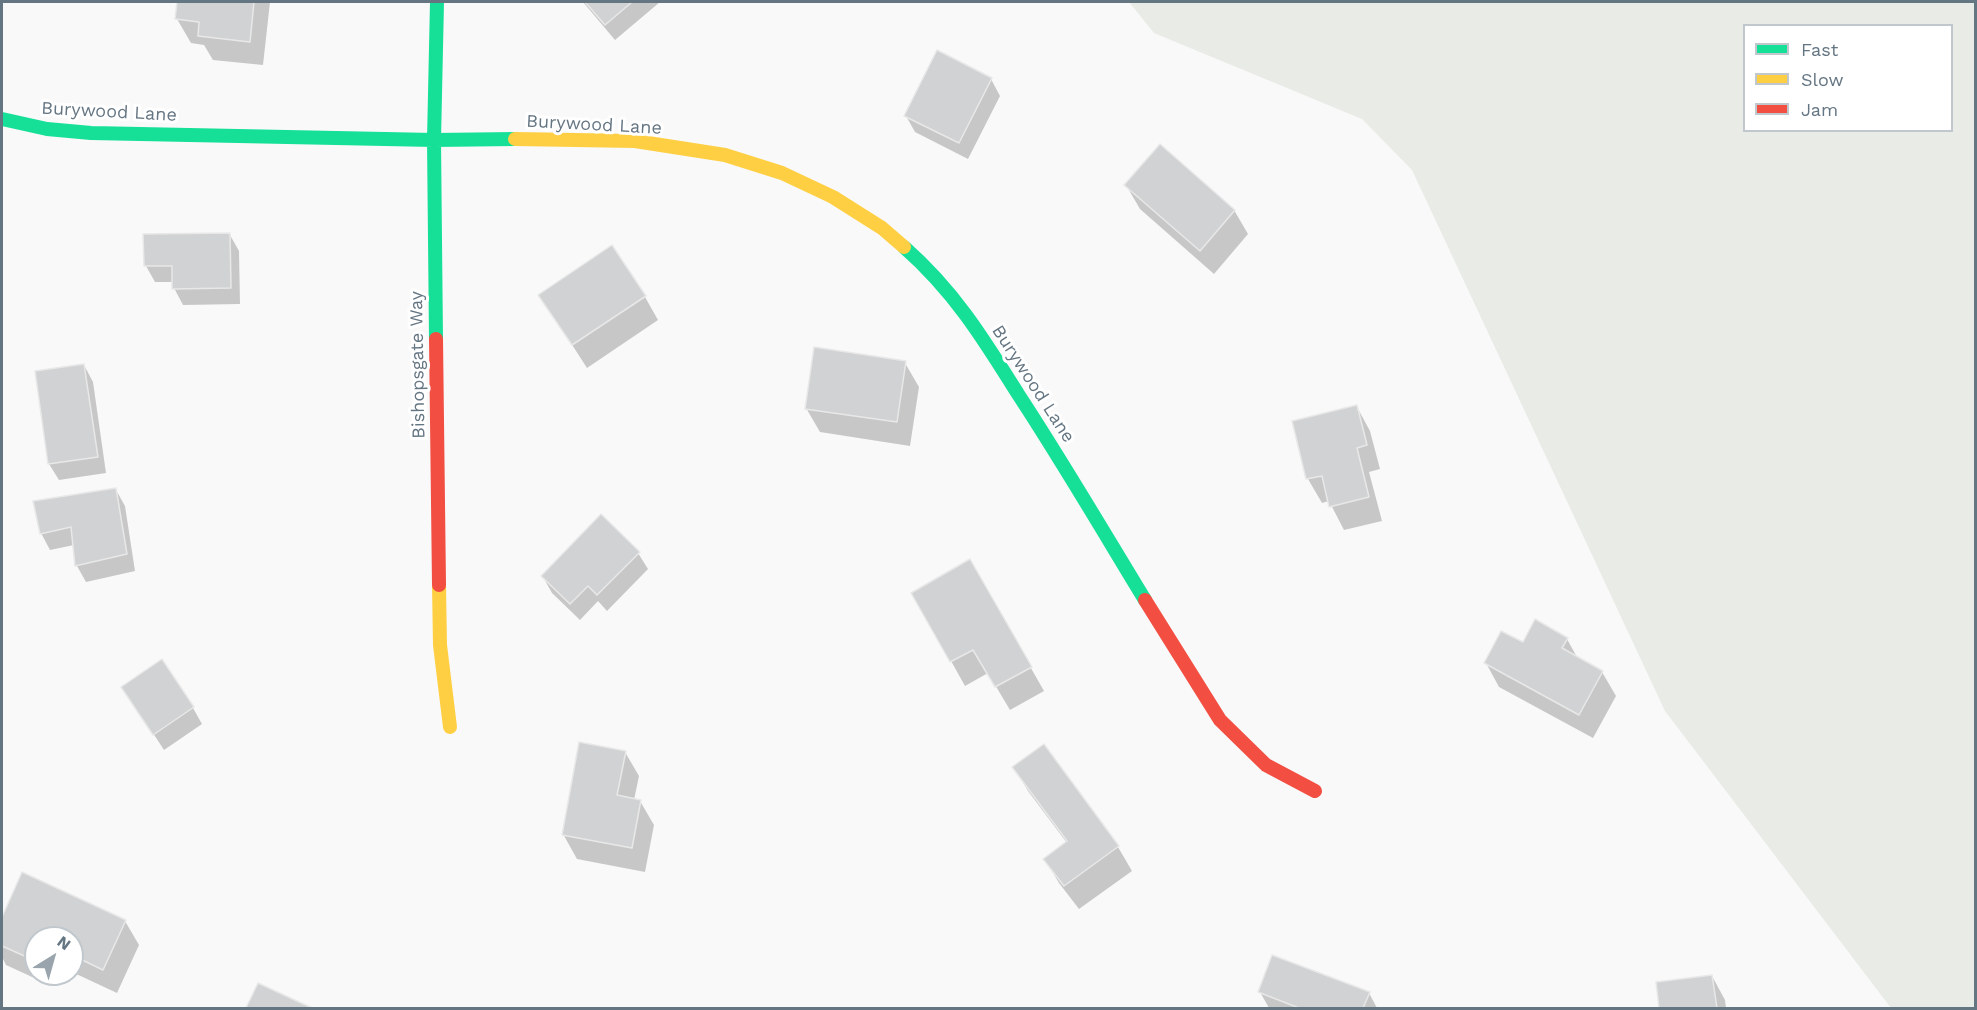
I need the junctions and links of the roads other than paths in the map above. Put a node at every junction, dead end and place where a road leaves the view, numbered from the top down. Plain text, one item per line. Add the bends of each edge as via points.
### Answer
1 (437, 2) edge
2 (2, 119) edge
3 (434, 140) junction
4 (450, 727) dead end
5 (1315, 792) dead end

1 - 3 street, Bishopsgate Way
2 - 3 street, Burywood Lane via 91,133
3 - 4 street, Bishopsgate Way via 440,645
3 - 5 street, Burywood Lane via 577,138 635,141 713,153 782,173 833,197 882,228 927,267 965,311 1220,720 1266,765

